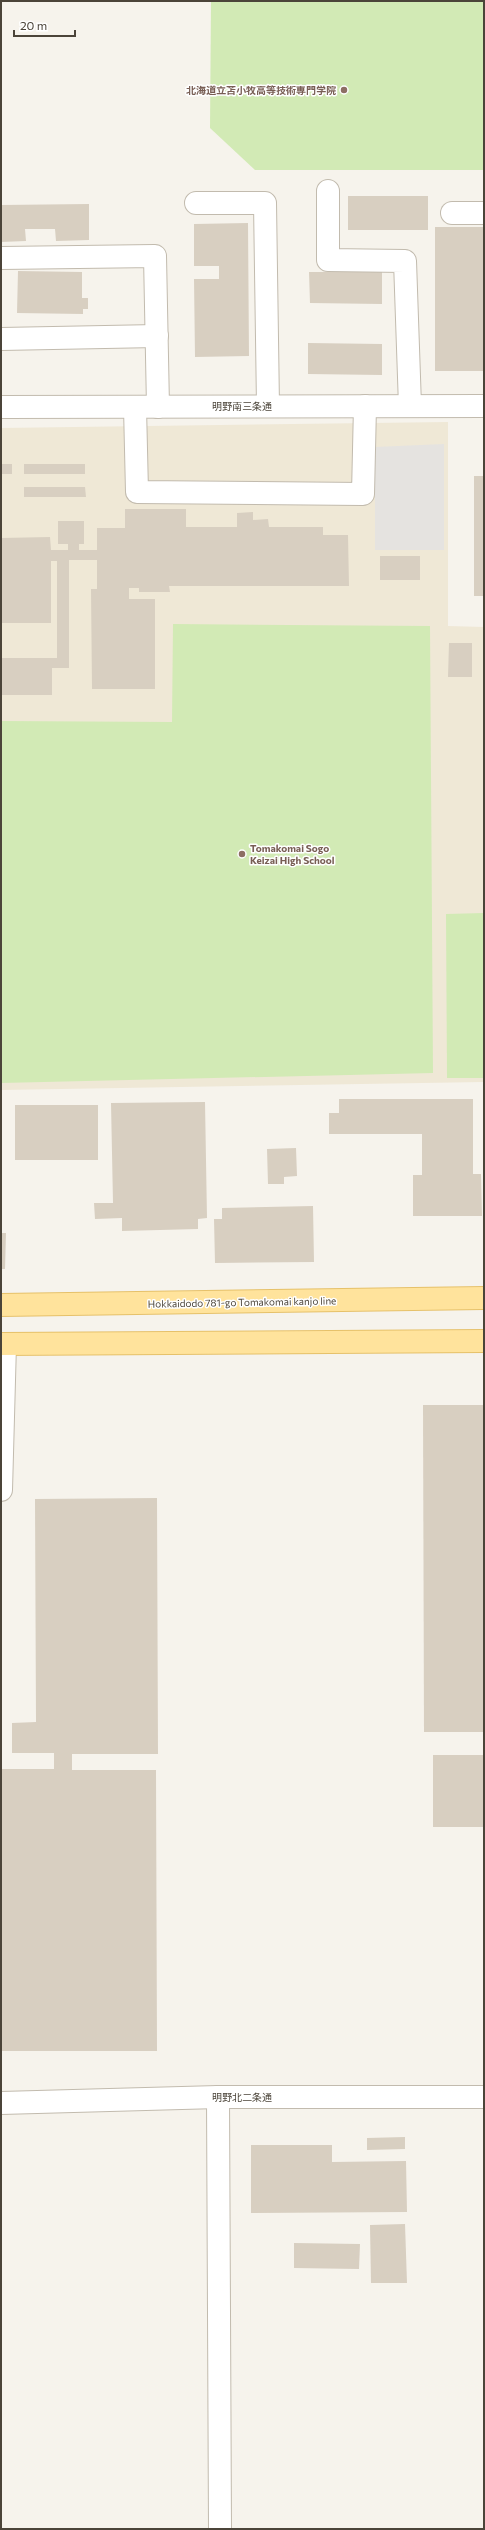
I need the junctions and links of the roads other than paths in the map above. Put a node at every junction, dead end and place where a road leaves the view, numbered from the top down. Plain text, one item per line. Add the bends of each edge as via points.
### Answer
1 (328, 191) dead end
2 (196, 203) dead end
3 (452, 213) dead end
4 (484, 213) edge
5 (1, 258) edge
6 (156, 336) junction
7 (1, 339) edge
8 (268, 406) junction
9 (364, 406) junction
10 (410, 406) junction
11 (484, 406) edge
12 (1, 407) edge
13 (135, 407) junction
14 (158, 407) junction
15 (484, 1298) edge
16 (1, 1305) edge
17 (484, 1340) edge
18 (3, 1344) edge
19 (1, 1490) edge
20 (218, 2097) junction
21 (484, 2097) edge
22 (1, 2103) edge
23 (220, 2529) edge

1 - 10 street via 328,260 405,261
2 - 8 street via 264,202
3 - 4 street
5 - 6 street via 155,256
6 - 7 street
6 - 14 street
8 - 9 street, 明野南三条通
8 - 14 street, 明野南三条通
9 - 10 street, 明野南三条通
9 - 13 street via 363,494 137,492
10 - 11 street, 明野南三条通
12 - 13 street, 明野南三条通
13 - 14 street, 明野南三条通
15 - 16 main road, Hokkaidodo 781-go Tomakomai kanjo line
17 - 18 main road
18 - 19 street
20 - 21 street, 明野北二条通
20 - 22 street, 明野北二条通
20 - 23 street

